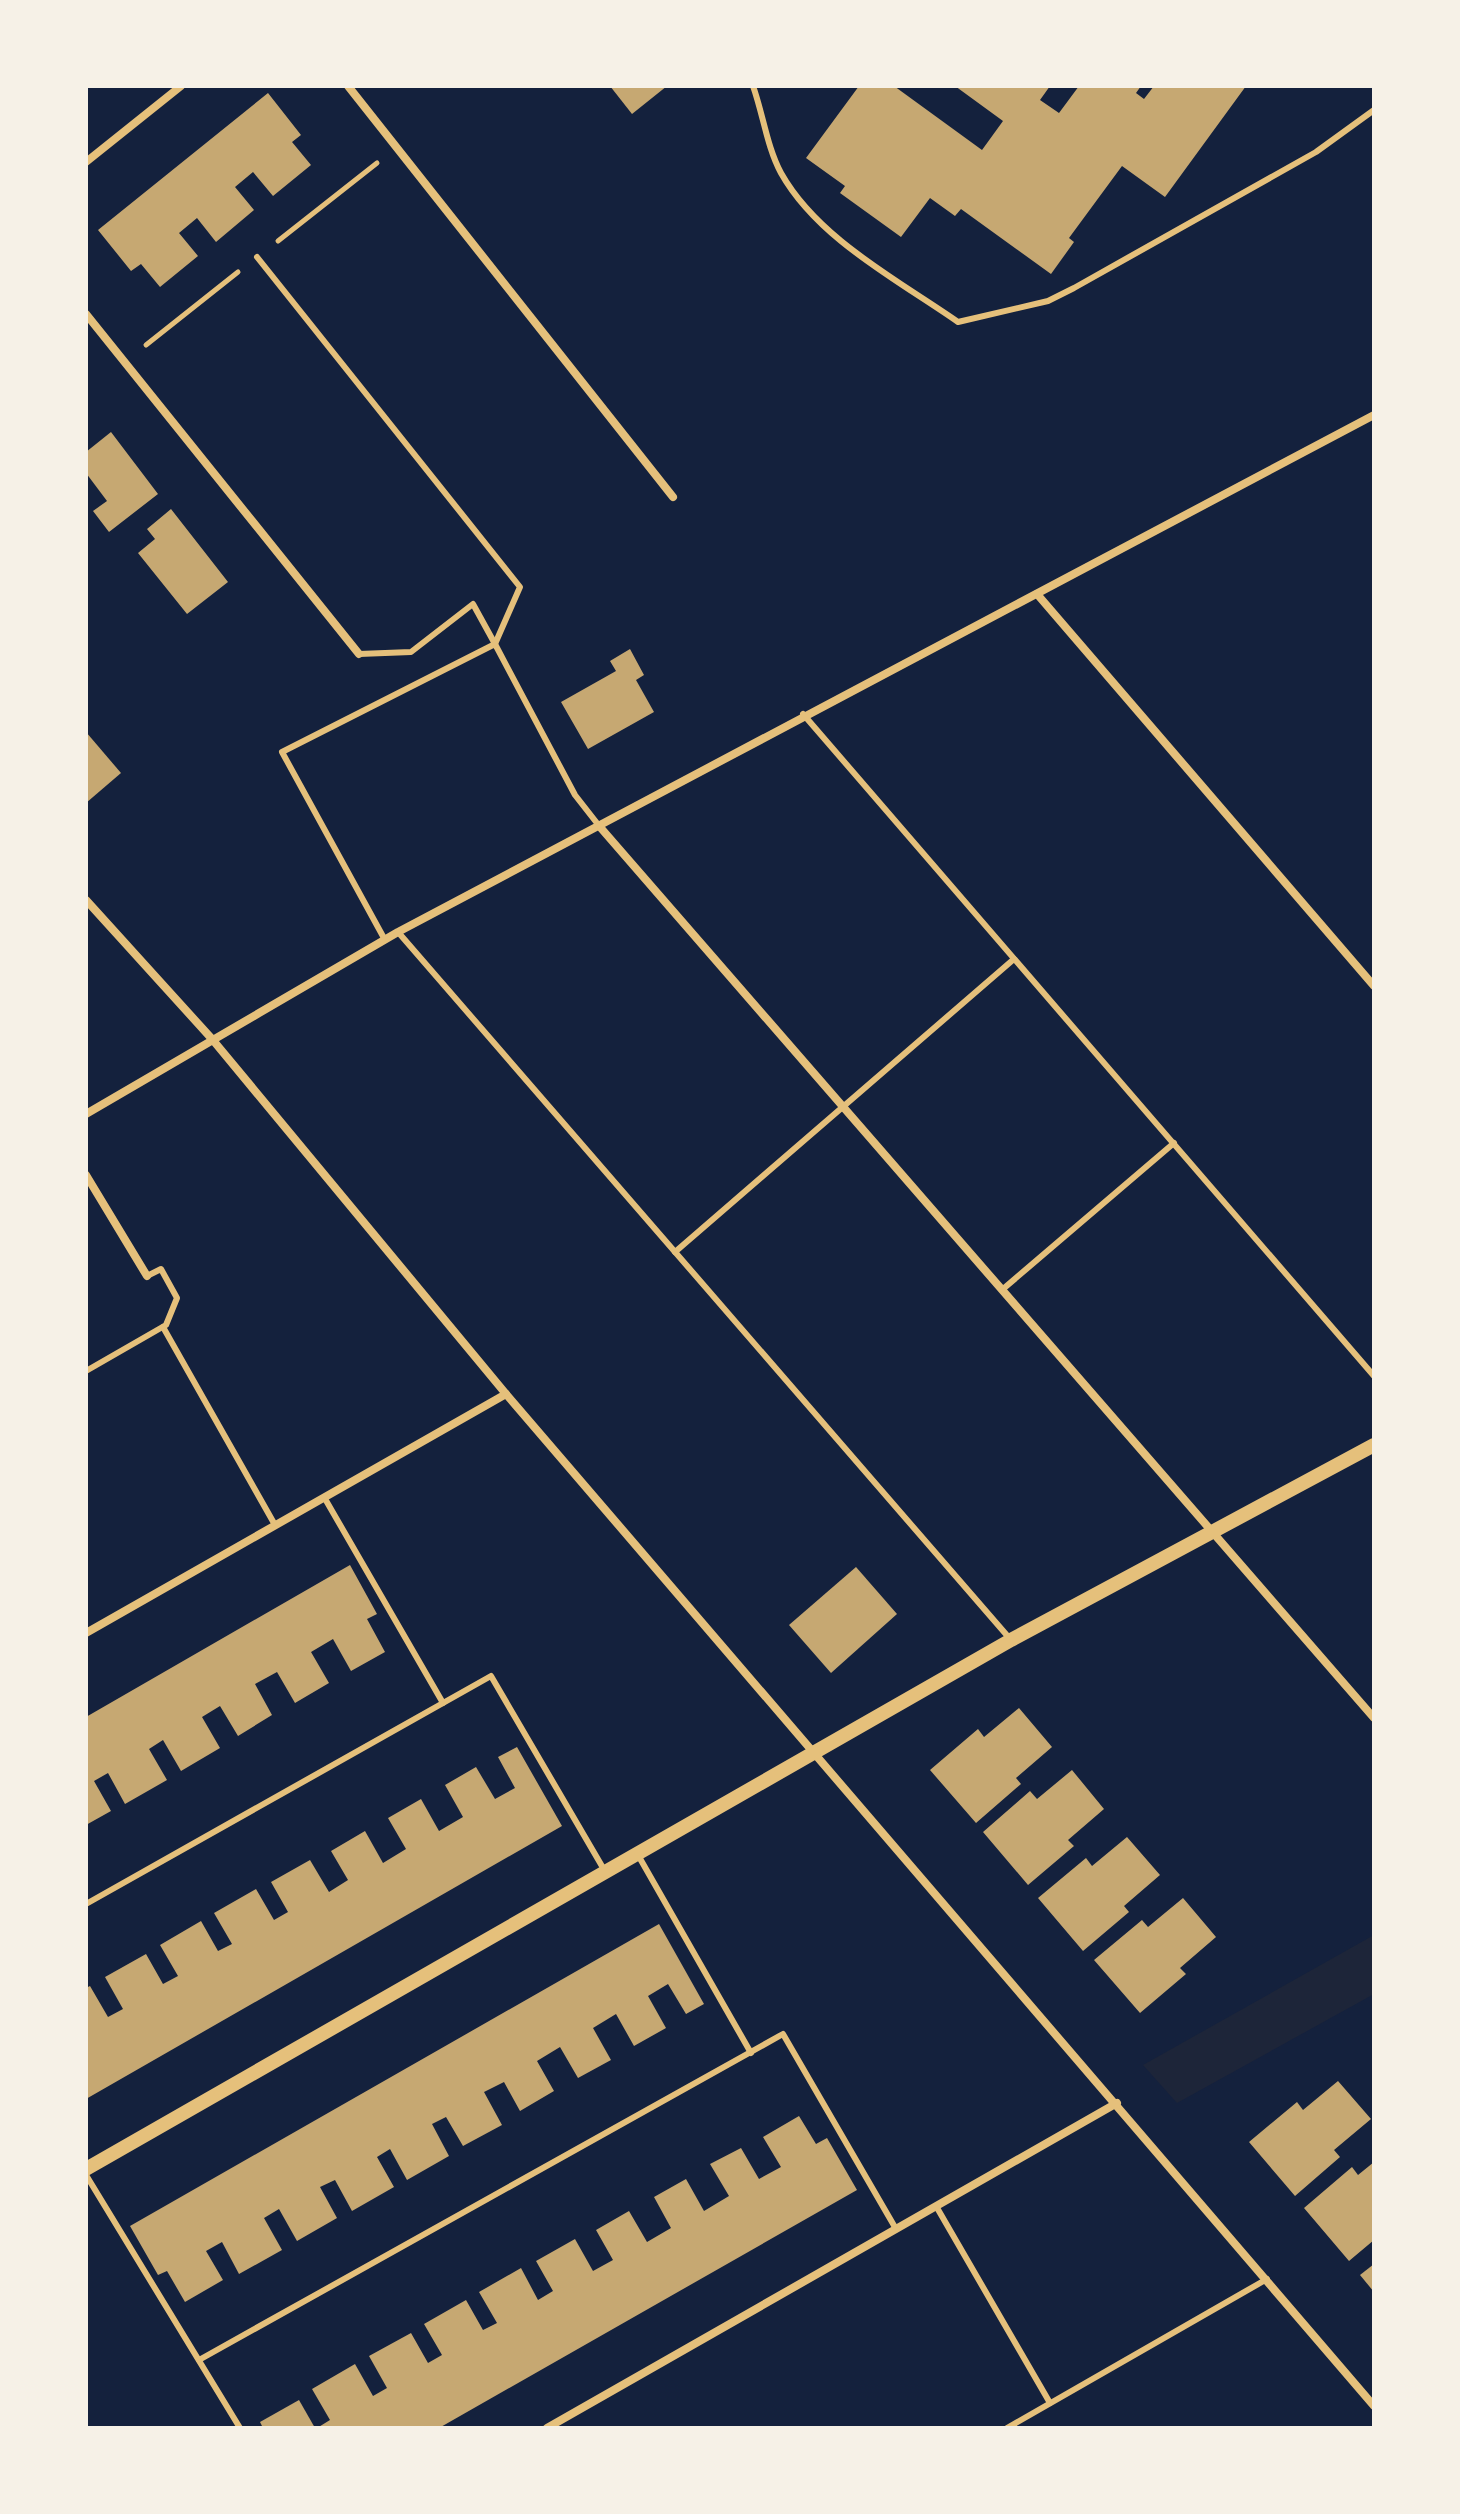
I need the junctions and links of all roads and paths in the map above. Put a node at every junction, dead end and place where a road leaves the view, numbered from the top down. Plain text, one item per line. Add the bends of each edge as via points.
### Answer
1 (181, 86) edge
2 (348, 86) edge
3 (753, 86) edge
4 (1374, 110) edge
5 (86, 162) edge
6 (257, 257) dead end
7 (86, 314) edge
8 (1374, 415) edge
9 (673, 497) dead end
10 (1037, 594) junction
11 (495, 644) junction
12 (359, 654) joint
13 (803, 714) junction
14 (600, 827) junction
15 (86, 900) edge
16 (398, 932) junction
17 (385, 940) junction
18 (1014, 959) junction
19 (1374, 986) edge
20 (212, 1039) junction
21 (843, 1106) junction
22 (86, 1114) edge
23 (1174, 1143) junction
24 (86, 1175) edge
25 (675, 1252) junction
26 (147, 1276) joint
27 (1003, 1289) junction
28 (163, 1327) junction
29 (86, 1371) edge
30 (1374, 1376) edge
31 (506, 1394) junction
32 (1374, 1445) edge
33 (324, 1497) junction
34 (275, 1525) junction
35 (1213, 1532) junction
36 (86, 1633) edge
37 (1011, 1640) junction
38 (443, 1703) junction
39 (1374, 1718) edge
40 (816, 1753) junction
41 (638, 1855) junction
42 (606, 1873) junction
43 (86, 1904) edge
44 (751, 2053) junction
45 (1117, 2103) junction
46 (86, 2169) edge
47 (86, 2175) edge
48 (936, 2206) junction
49 (896, 2229) junction
50 (1267, 2279) junction
51 (199, 2360) junction
52 (1050, 2403) junction
53 (1374, 2406) edge
54 (240, 2428) edge
55 (547, 2428) edge
56 (1007, 2428) edge

1 - 5 street
2 - 9 street
3 - 4 lane via 780,171 796,197 866,259 958,322 1048,301 1074,288 1316,152
6 - 11 lane via 520,587
7 - 12 street
8 - 10 street
10 - 13 street
10 - 19 street
11 - 12 lane via 473,604 411,652
11 - 14 lane via 575,795
11 - 17 lane via 282,752
13 - 14 street
13 - 18 lane
14 - 16 street
14 - 21 street
15 - 20 street
16 - 17 street
16 - 25 lane
17 - 20 street
18 - 21 lane
18 - 23 lane
20 - 22 street
20 - 31 street
21 - 25 lane
21 - 27 street
23 - 27 lane
23 - 30 lane
24 - 26 street
25 - 37 lane
26 - 28 lane via 161,1269 177,1298
27 - 35 street
28 - 29 lane
28 - 34 lane
31 - 33 street
31 - 40 street
32 - 35 street
33 - 34 street
33 - 38 lane
34 - 36 street
35 - 37 street
35 - 39 street
37 - 40 street
38 - 42 lane via 491,1676
38 - 43 lane
40 - 41 street
40 - 45 street
41 - 42 street
41 - 44 lane
42 - 46 street
44 - 49 lane via 783,2034
44 - 51 lane
45 - 48 street
45 - 50 street
47 - 51 lane
48 - 49 street
48 - 52 lane
49 - 55 street
50 - 52 lane
50 - 53 street
51 - 54 lane
52 - 56 lane

